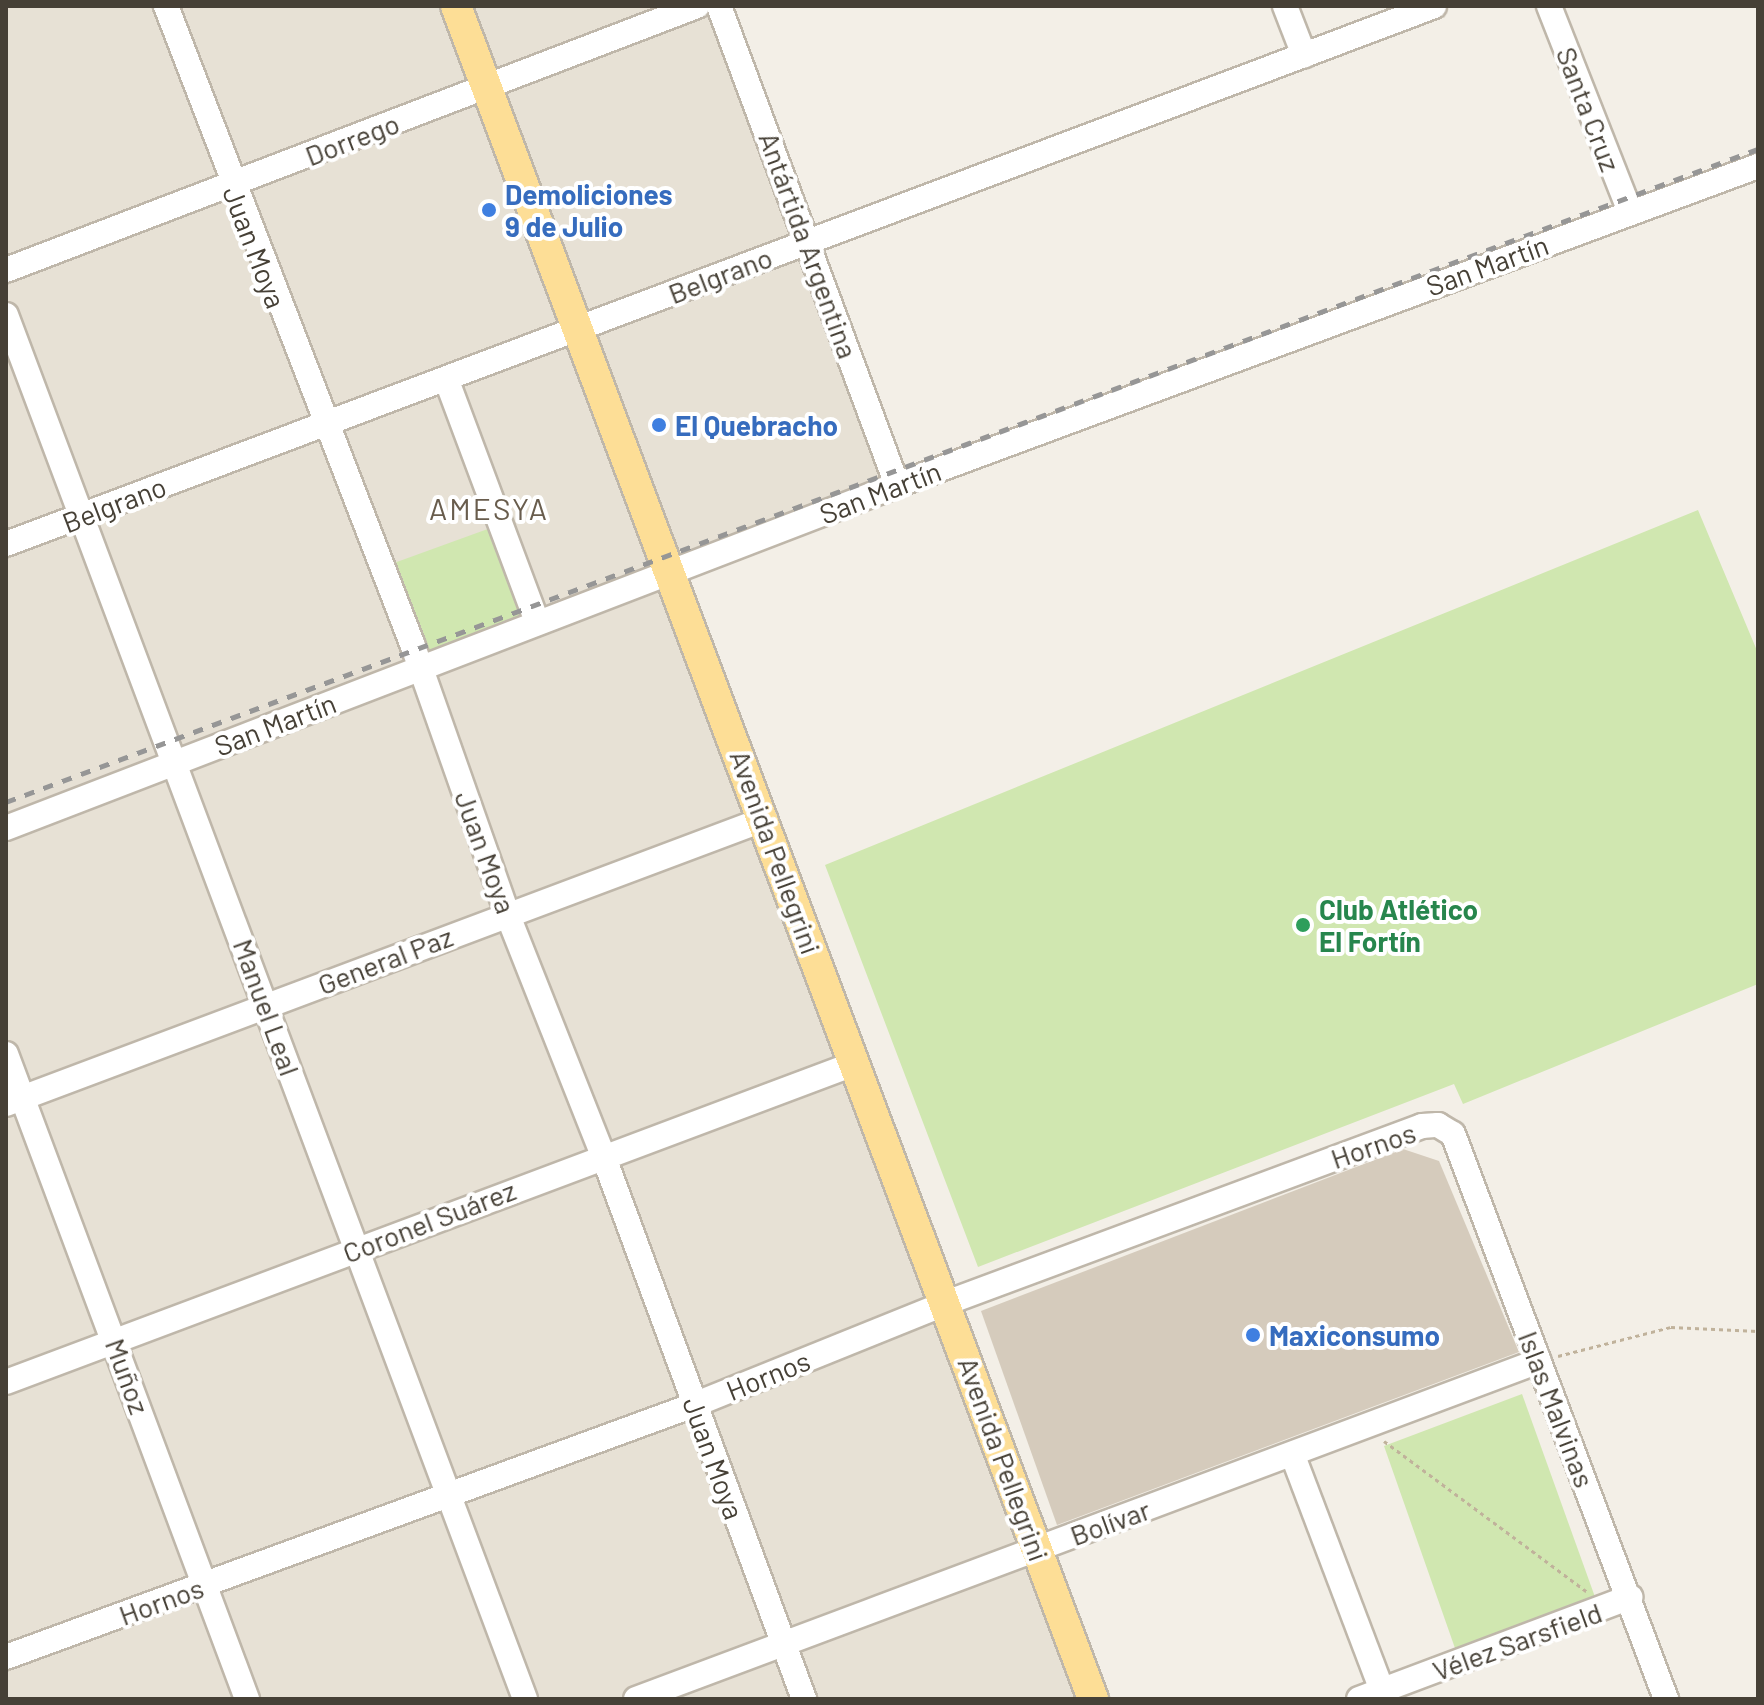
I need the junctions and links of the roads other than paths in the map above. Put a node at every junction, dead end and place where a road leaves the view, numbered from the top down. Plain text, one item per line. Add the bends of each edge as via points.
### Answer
1 (166, 6) edge
2 (456, 6) edge
3 (697, 6) edge
4 (719, 6) edge
5 (1285, 6) edge
6 (1434, 6) edge
7 (1549, 6) edge
8 (1304, 55) junction
9 (487, 87) junction
10 (1758, 166) edge
11 (231, 186) junction
12 (1630, 212) junction
13 (810, 241) junction
14 (6, 270) edge
15 (6, 315) edge
16 (578, 330) junction
17 (447, 381) junction
18 (325, 424) junction
19 (897, 485) junction
20 (84, 515) junction
21 (6, 544) edge
22 (672, 574) junction
23 (537, 622) junction
24 (421, 668) junction
25 (176, 763) junction
26 (765, 819) junction
27 (6, 828) edge
28 (507, 913) junction
29 (266, 1005) junction
30 (6, 1054) edge
31 (854, 1064) junction
32 (14, 1101) edge
33 (1438, 1125) joint
34 (603, 1155) junction
35 (357, 1248) junction
36 (946, 1303) junction
37 (115, 1341) junction
38 (1539, 1361) junction
39 (6, 1382) edge
40 (694, 1405) junction
41 (1293, 1456) junction
42 (447, 1495) junction
43 (1037, 1549) junction
44 (205, 1585) junction
45 (1619, 1603) junction
46 (782, 1643) junction
47 (6, 1657) edge
48 (1382, 1690) junction
49 (247, 1699) edge
50 (525, 1699) edge
51 (636, 1699) edge
52 (804, 1699) edge
53 (1093, 1699) edge
54 (1359, 1699) edge
55 (1666, 1699) edge

1 - 11 street, Juan Moya
2 - 9 main road, Avenida Pellegrini
3 - 9 street, Dorrego
4 - 13 street, Antártida Argentina
5 - 8 street
6 - 8 street, Belgrano
7 - 12 street, Santa Cruz
8 - 13 street, Belgrano
9 - 11 street, Dorrego
9 - 16 main road, Avenida Pellegrini
10 - 12 street, San Martín
11 - 14 street, Dorrego
11 - 18 street, Juan Moya
12 - 19 street, San Martín
13 - 16 street, Belgrano
13 - 19 street, Antártida Argentina
15 - 20 street, Manuel Leal
16 - 17 street, Belgrano
16 - 22 main road, Avenida Pellegrini
17 - 18 street, Belgrano
17 - 23 street
18 - 20 street, Belgrano
18 - 24 street, Juan Moya
19 - 22 street, San Martín
20 - 21 street, Belgrano
20 - 25 street, Manuel Leal
22 - 23 street, San Martín
22 - 26 main road, Avenida Pellegrini
23 - 24 street, San Martín
24 - 25 street, San Martín
24 - 28 street, Juan Moya
25 - 27 street, San Martín
25 - 29 street, Manuel Leal
26 - 28 street, General Paz
26 - 31 main road, Avenida Pellegrini
28 - 29 street, General Paz
28 - 34 street, Juan Moya
29 - 32 street, General Paz
29 - 35 street, Manuel Leal
30 - 32 street, Muñoz
31 - 34 street, Coronel Suárez
31 - 36 main road, Avenida Pellegrini
32 - 37 street, Muñoz
33 - 36 street, Hornos via 1422,1126
33 - 38 street, Islas Malvinas via 1453,1134
34 - 35 street, Coronel Suárez
34 - 40 street, Juan Moya
35 - 37 street, Coronel Suárez
35 - 42 street, Manuel Leal
36 - 40 street, Hornos
36 - 43 main road, Avenida Pellegrini
37 - 39 street, Coronel Suárez
37 - 44 street, Muñoz
38 - 41 street, Bolívar
38 - 45 street, Islas Malvinas
40 - 42 street, Hornos
40 - 46 street, Juan Moya
41 - 43 street, Bolívar
41 - 48 street
42 - 44 street, Hornos
42 - 50 street, Manuel Leal
43 - 46 street, Bolívar
43 - 53 main road, Avenida Pellegrini
44 - 47 street, Hornos
44 - 49 street, Muñoz
45 - 48 street, Vélez Sarsfield
45 - 55 street, Islas Malvinas
46 - 51 street, Bolívar
46 - 52 street, Juan Moya
48 - 54 street, Vélez Sarsfield

